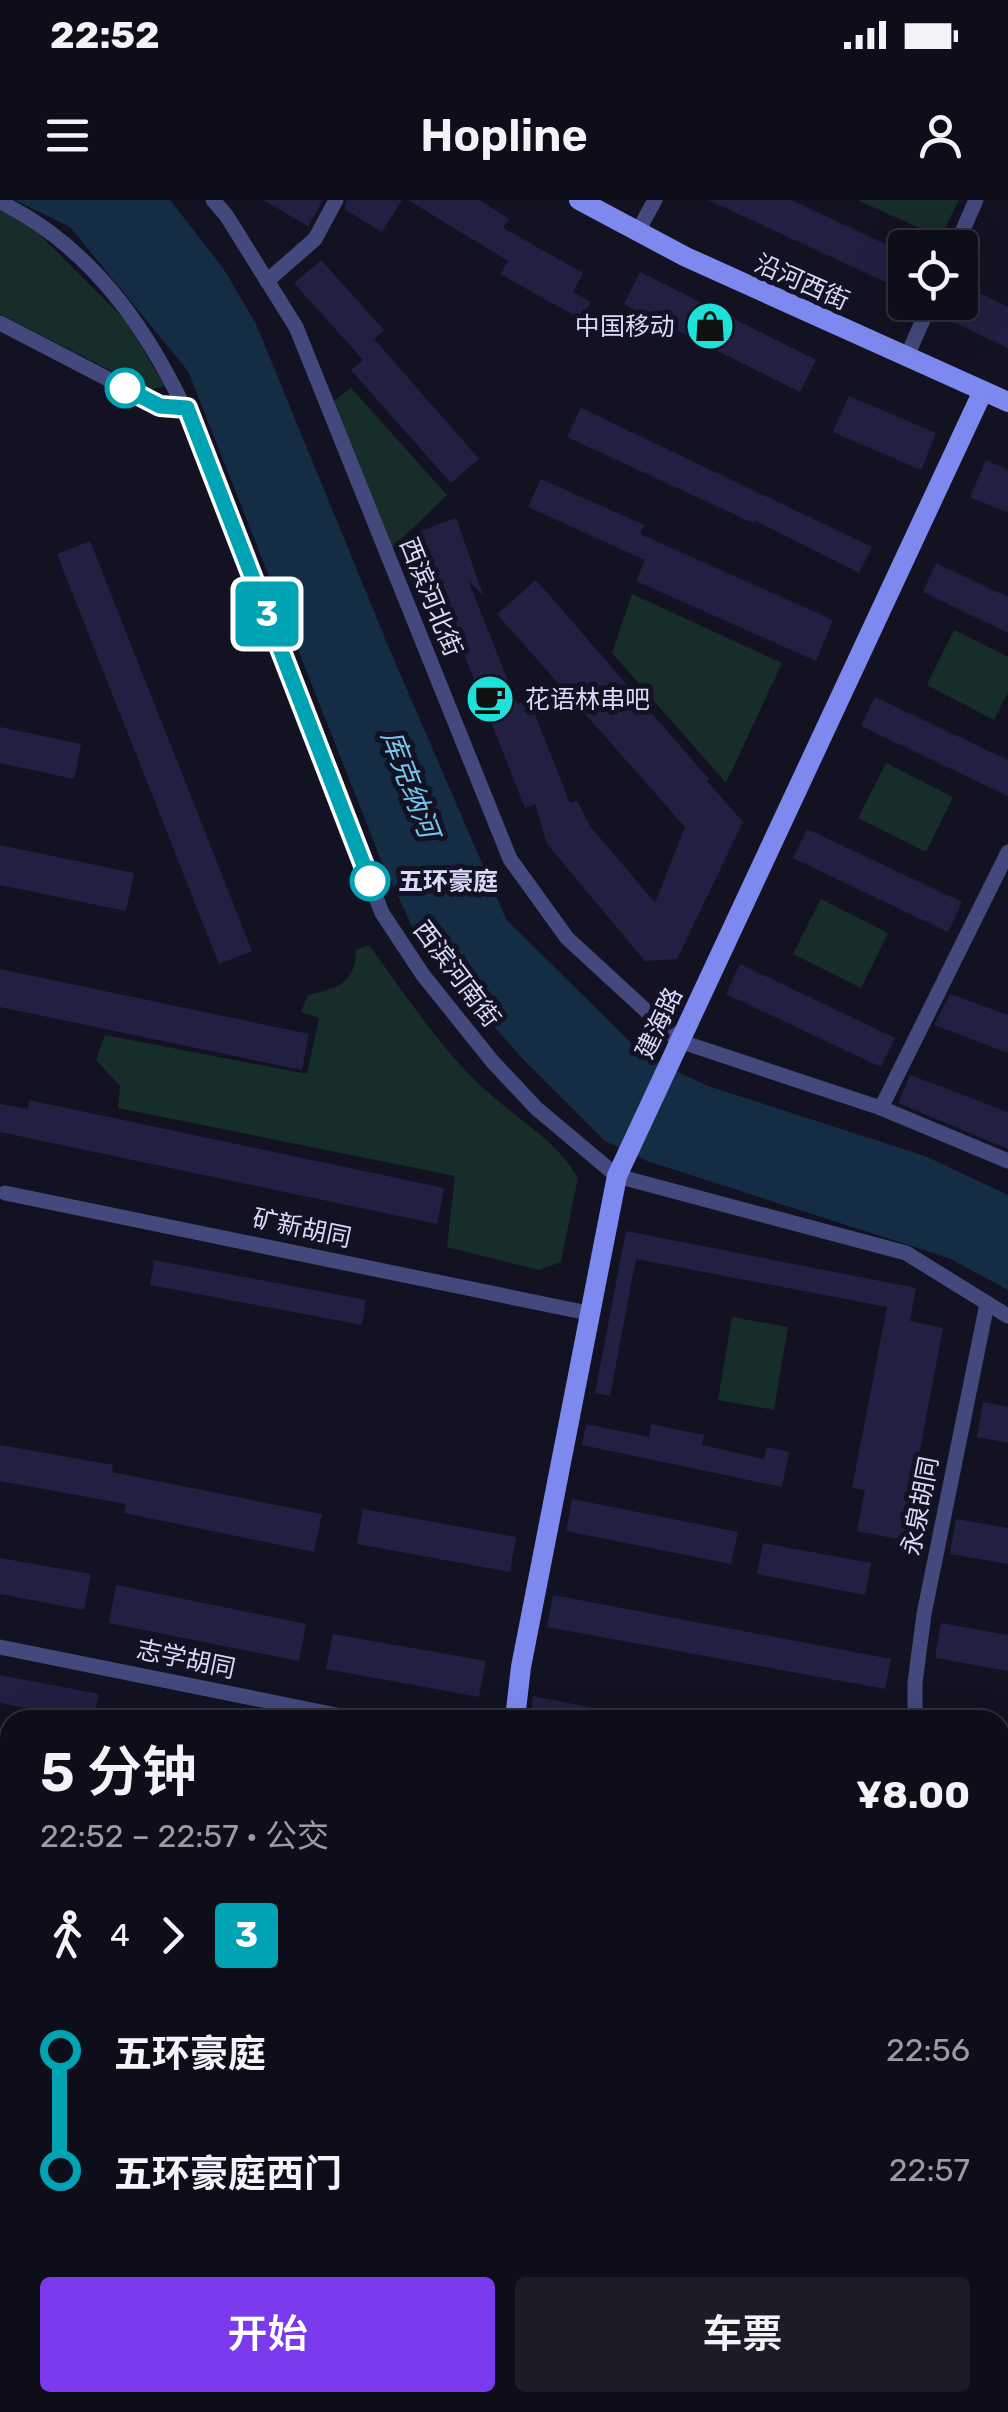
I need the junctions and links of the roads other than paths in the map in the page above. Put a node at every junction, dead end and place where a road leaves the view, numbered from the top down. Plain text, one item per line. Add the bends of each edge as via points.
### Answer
1 (212, 200) edge
2 (336, 200) edge
3 (579, 200) edge
4 (654, 200) edge
5 (976, 200) edge
6 (0, 202) edge
7 (963, 230) edge
8 (638, 231) junction
9 (267, 281) junction
10 (922, 320) edge
11 (0, 323) edge
12 (907, 356) junction
13 (984, 391) junction
14 (1008, 402) edge
15 (187, 408) junction
16 (1008, 852) edge
17 (675, 1048) junction
18 (881, 1108) junction
19 (1008, 1161) edge
20 (617, 1176) junction
21 (4, 1193) dead end
22 (987, 1304) junction
23 (588, 1313) junction
24 (1008, 1316) edge
25 (0, 1647) edge
26 (312, 1710) edge
27 (516, 1710) edge
28 (914, 1710) edge

1 - 9 street, 西滨河北街
2 - 9 street via 315,240
3 - 8 street, 沿河西街
4 - 8 street
5 - 7 street
6 - 15 street, 西滨河南街 via 74,250 131,314
8 - 12 street, 沿河西街
9 - 17 street, 西滨河北街 via 296,327 510,859 568,938
10 - 12 street
11 - 15 street via 160,406
12 - 13 street, 沿河西街
13 - 14 street, 沿河西街
13 - 17 street, 建海路
15 - 20 street, 西滨河南街 via 382,913 492,1061
16 - 18 street
17 - 18 street, 西滨河北街
17 - 20 street, 建海路
18 - 19 street, 西滨河北街
20 - 22 street, 西滨河南街 via 906,1252
20 - 23 street, 建海路
21 - 23 street, 矿新胡同
22 - 24 street, 西滨河南街
22 - 28 street, 永泉胡同 via 924,1614
23 - 27 street, 建海路
25 - 26 street, 志学胡同

